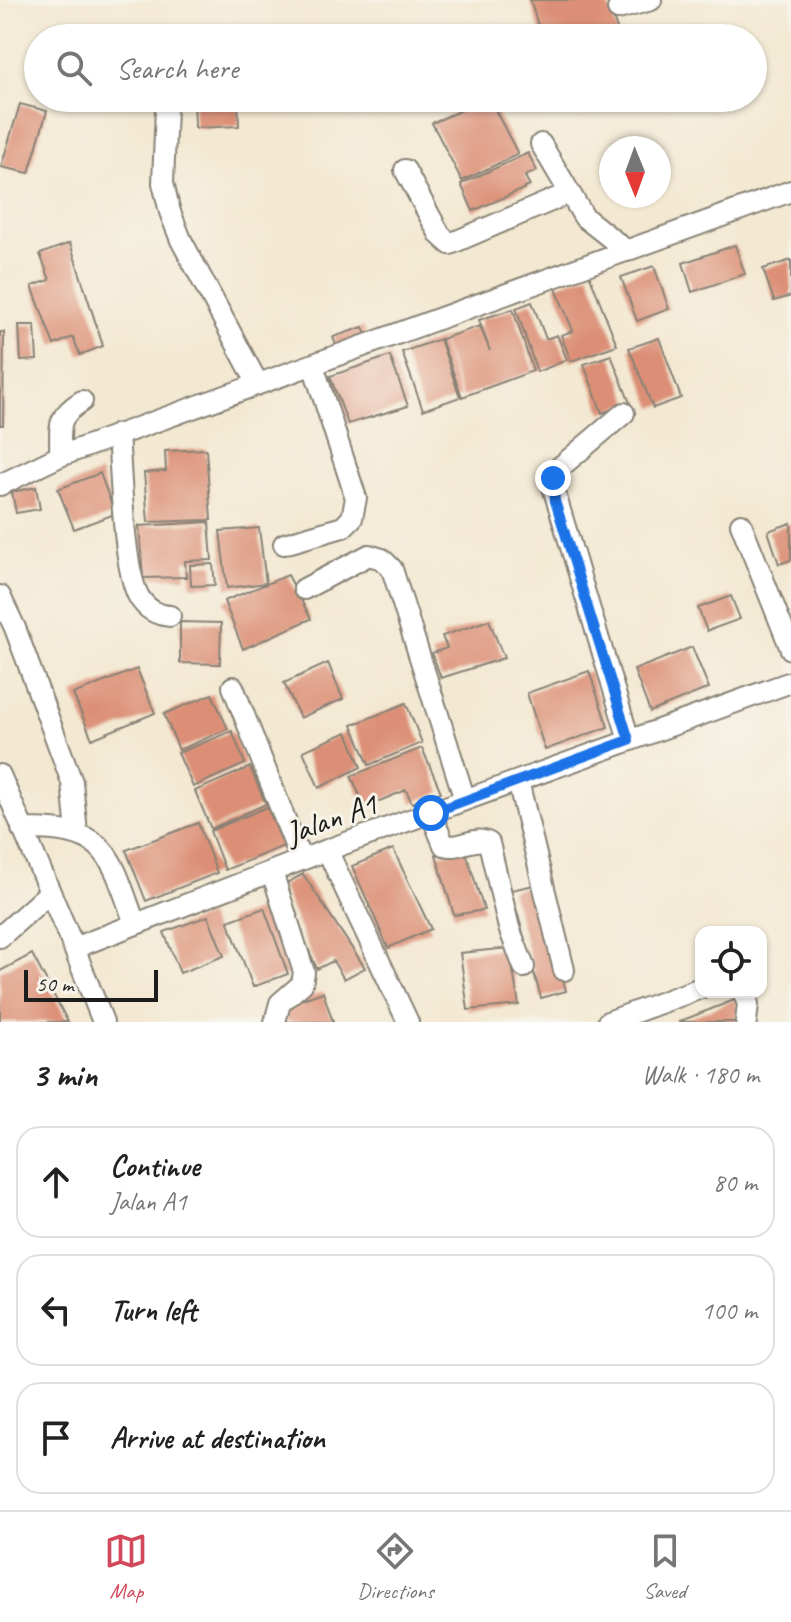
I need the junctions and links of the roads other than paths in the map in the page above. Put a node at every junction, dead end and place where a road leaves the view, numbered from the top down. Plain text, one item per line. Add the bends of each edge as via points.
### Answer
1 (651, 0) edge
2 (618, 9) dead end
3 (166, 112) edge
4 (541, 144) dead end
5 (405, 170) dead end
6 (791, 191) edge
7 (569, 193) junction
8 (627, 251) junction
9 (313, 365) junction
10 (258, 384) junction
11 (82, 401) dead end
12 (624, 413) dead end
13 (118, 434) junction
14 (60, 456) junction
15 (0, 485) edge
16 (741, 524) dead end
17 (284, 544) dead end
18 (304, 589) dead end
19 (0, 596) edge
20 (170, 616) dead end
21 (791, 649) edge
22 (791, 682) edge
23 (233, 687) dead end
24 (629, 740) junction
25 (0, 775) edge
26 (518, 781) junction
27 (465, 800) junction
28 (431, 813) junction
29 (22, 829) junction
30 (77, 833) junction
31 (327, 850) junction
32 (301, 860) junction
33 (272, 872) junction
34 (49, 893) junction
35 (135, 924) junction
36 (0, 937) edge
37 (74, 948) junction
38 (524, 967) dead end
39 (564, 970) dead end
40 (695, 990) edge
41 (746, 998) edge
42 (103, 1022) edge
43 (275, 1022) edge
44 (408, 1022) edge
45 (608, 1022) edge
46 (746, 1022) edge

1 - 2 street
3 - 10 street via 163,183 170,212
4 - 7 street
5 - 7 street via 450,244
6 - 8 street
7 - 8 street via 594,227
8 - 9 street
9 - 10 street
9 - 17 street via 356,498 352,518 343,527
10 - 13 street
11 - 14 street via 61,419
12 - 24 street via 558,469 553,487
13 - 14 street
13 - 20 street via 130,570 139,597 158,615
14 - 15 street
16 - 21 street
18 - 27 street via 369,555 392,569
19 - 30 street via 72,782
22 - 24 street, Jalan A1
23 - 32 street
24 - 26 street, Jalan A1
25 - 29 street
26 - 27 street, Jalan A1
26 - 39 street
27 - 28 street, Jalan A1
28 - 31 street, Jalan A1
28 - 38 street via 444,845 489,843
29 - 30 street
29 - 34 street
30 - 35 street via 112,859
31 - 32 street, Jalan A1
31 - 44 street
32 - 33 street, Jalan A1
33 - 35 street, Jalan A1
33 - 43 street via 304,972 302,984 280,1003
34 - 36 street
34 - 37 street
35 - 37 street, Jalan A1
37 - 42 street
40 - 45 street
41 - 46 street

